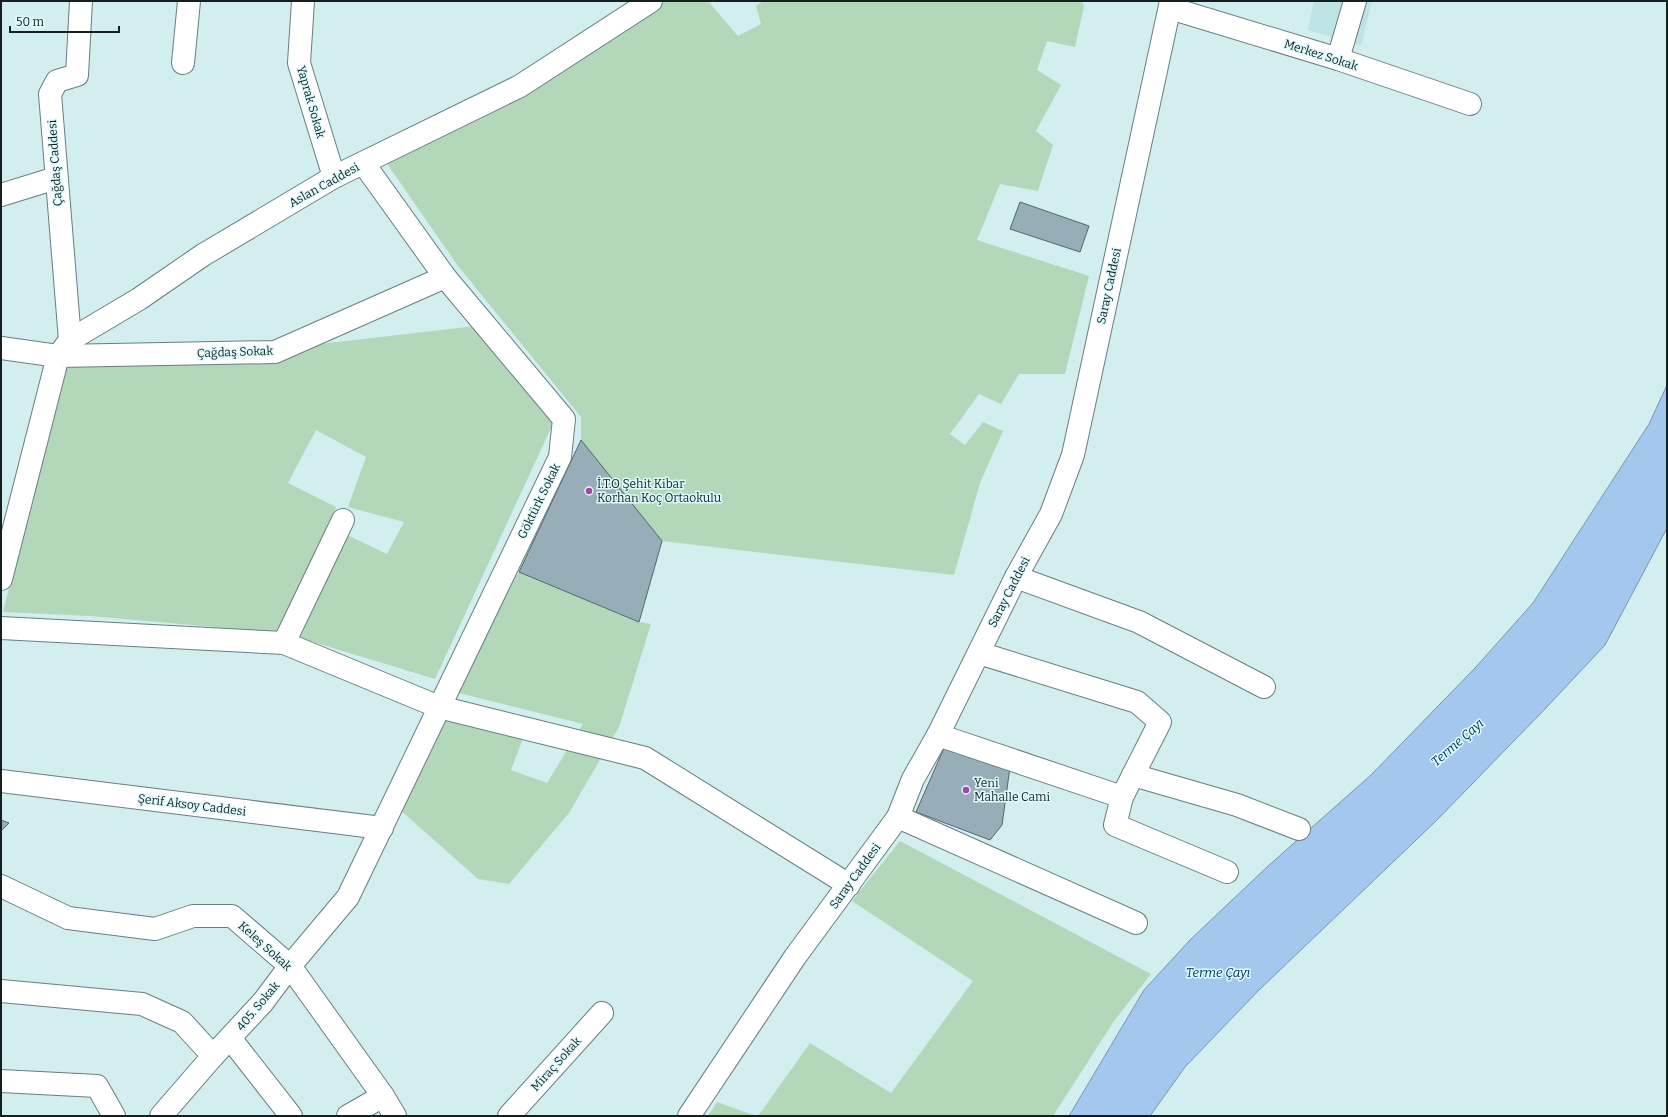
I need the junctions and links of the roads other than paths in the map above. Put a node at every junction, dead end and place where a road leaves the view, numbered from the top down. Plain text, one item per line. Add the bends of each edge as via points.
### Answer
1 (81, 1) edge
2 (189, 1) edge
3 (303, 1) edge
4 (651, 1) edge
5 (1355, 1) edge
6 (1170, 4) edge
7 (1338, 59) junction
8 (183, 63) dead end
9 (1470, 104) dead end
10 (364, 164) junction
11 (334, 177) junction
12 (56, 178) junction
13 (1, 196) edge
14 (445, 277) junction
15 (1, 348) edge
16 (64, 348) junction
17 (343, 520) dead end
18 (1016, 577) junction
19 (1, 579) edge
20 (1, 628) edge
21 (284, 643) junction
22 (979, 653) junction
23 (1264, 687) dead end
24 (440, 707) junction
25 (938, 735) junction
26 (1133, 775) junction
27 (1, 781) edge
28 (1122, 797) junction
29 (898, 817) junction
30 (382, 828) junction
31 (1300, 829) dead end
32 (1227, 872) dead end
33 (849, 885) junction
34 (1, 886) edge
35 (1136, 923) dead end
36 (290, 966) junction
37 (1, 991) edge
38 (602, 1013) dead end
39 (230, 1038) junction
40 (213, 1056) junction
41 (1, 1081) edge
42 (383, 1096) junction
43 (114, 1116) edge
44 (162, 1116) edge
45 (291, 1116) edge
46 (348, 1116) edge
47 (395, 1116) edge
48 (509, 1116) edge
49 (689, 1116) edge

1 - 12 street, Çağdaş Caddesi via 77,75 57,81 50,94
2 - 8 street
3 - 11 street, Yaprak Sokak via 299,63
4 - 10 street, Aslan Caddesi via 520,86
5 - 7 street
6 - 7 street, Merkez Sokak
6 - 18 street, Saray Caddesi via 1073,455 1051,514
7 - 9 street, Merkez Sokak
10 - 11 street, Aslan Caddesi
10 - 14 street, Göktürk Sokak
11 - 16 street, Aslan Caddesi via 203,256
12 - 13 street
12 - 16 street, Çağdaş Caddesi
14 - 16 street, Çağdaş Sokak via 275,352
14 - 24 street, Göktürk Sokak via 564,419 560,457
15 - 16 street
16 - 19 street, Çağdaş Caddesi
17 - 21 street
18 - 22 street, Saray Caddesi
18 - 23 street via 1139,622
20 - 21 street
21 - 24 street
22 - 25 street, Saray Caddesi
22 - 26 street via 1137,702 1160,722
24 - 30 street, Göktürk Sokak
24 - 33 street via 645,758
25 - 28 street
25 - 29 street, Saray Caddesi via 913,779
26 - 28 street
26 - 31 street via 1237,805
27 - 30 street, Şerif Aksoy Caddesi
28 - 32 street via 1115,825
29 - 33 street, Saray Caddesi
29 - 35 street
30 - 36 street, 405. Sokak via 348,897
33 - 49 street, Saray Caddesi via 795,957
34 - 36 street, Keleş Sokak via 68,918 155,929 193,916 232,916
36 - 39 street, 405. Sokak via 263,1002
36 - 42 street, Keleş Sokak
37 - 40 street via 142,1004 182,1022
38 - 48 street, Miraç Sokak
39 - 40 street, 405. Sokak
39 - 45 street
40 - 44 street, 405. Sokak
41 - 43 street via 97,1086
42 - 46 street
42 - 47 street, Keleş Sokak

